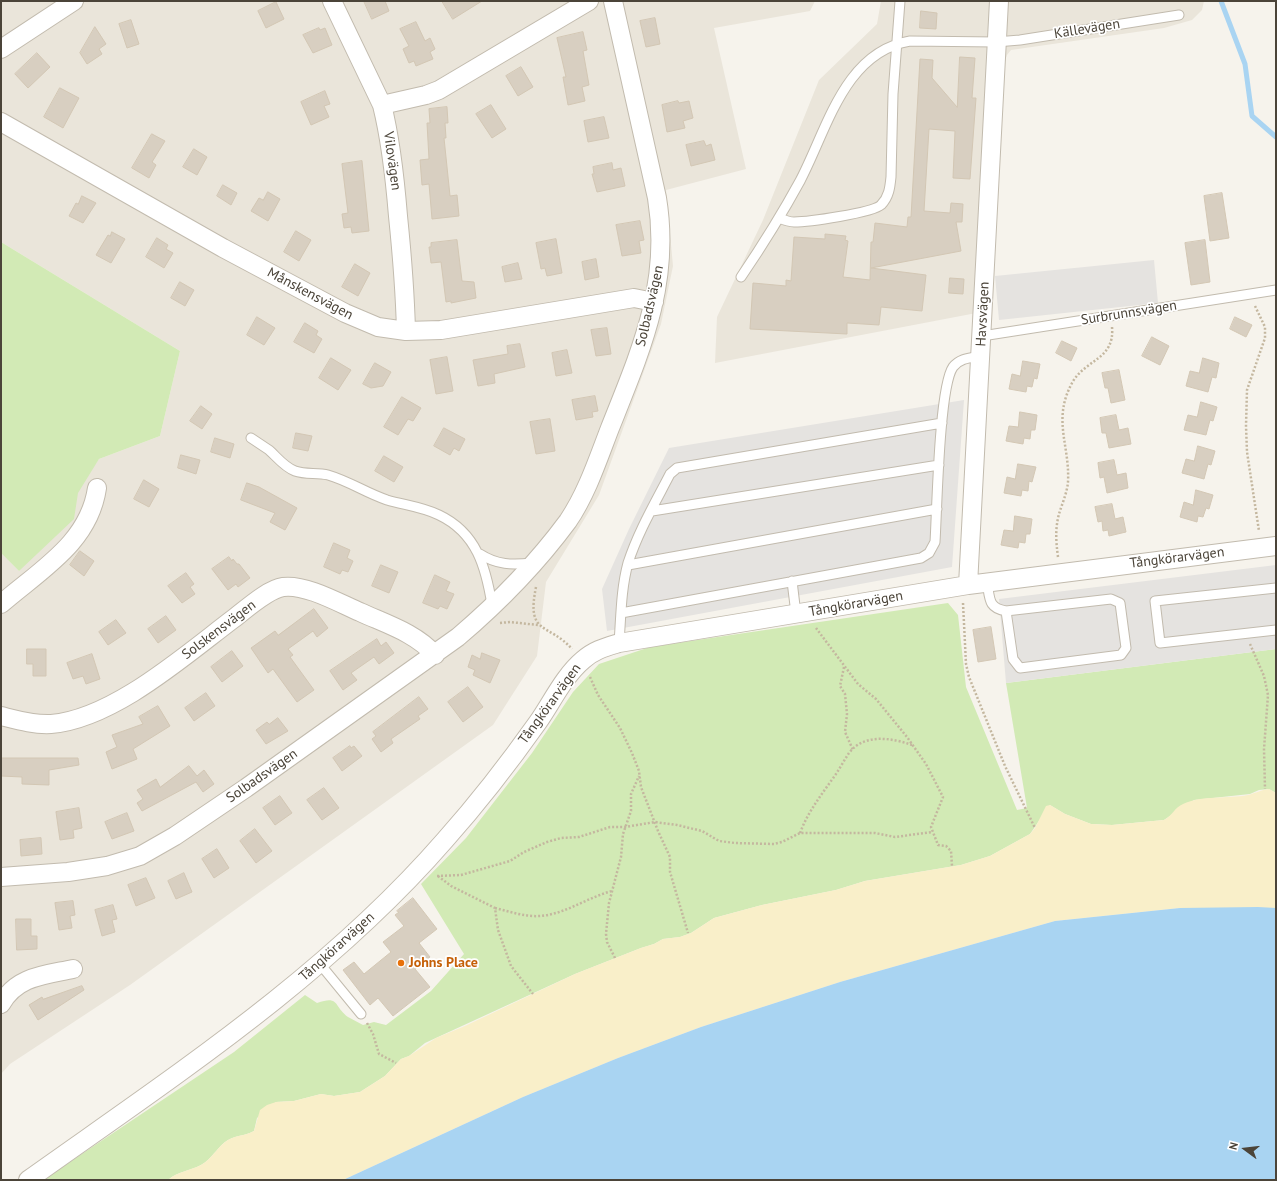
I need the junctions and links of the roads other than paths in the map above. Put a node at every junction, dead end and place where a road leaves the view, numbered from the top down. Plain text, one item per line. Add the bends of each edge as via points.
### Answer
1 (74, 1) edge
2 (332, 1) edge
3 (589, 1) edge
4 (613, 1) edge
5 (900, 1) edge
6 (999, 1) edge
7 (1179, 15) dead end
8 (996, 42) junction
9 (897, 43) junction
10 (1, 49) edge
11 (382, 104) junction
12 (1, 122) edge
13 (779, 218) junction
14 (741, 277) dead end
15 (1276, 290) edge
16 (654, 302) junction
17 (406, 332) junction
18 (982, 336) junction
19 (981, 356) junction
20 (942, 423) junction
21 (251, 438) dead end
22 (939, 465) junction
23 (97, 488) dead end
24 (937, 509) junction
25 (652, 511) junction
26 (1269, 547) edge
27 (479, 554) junction
28 (532, 564) junction
29 (628, 565) junction
30 (792, 581) junction
31 (987, 582) junction
32 (965, 585) junction
33 (1276, 588) edge
34 (1, 604) edge
35 (1006, 611) junction
36 (486, 612) junction
37 (621, 613) junction
38 (801, 613) junction
39 (1276, 630) edge
40 (619, 643) junction
41 (435, 655) junction
42 (1, 716) edge
43 (1, 877) edge
44 (320, 964) junction
45 (73, 969) dead end
46 (1, 1004) edge
47 (362, 1014) road end
48 (28, 1180) edge

1 - 10 street
2 - 11 street, Vilovägen
3 - 11 street via 439,90
4 - 16 street, Solbadsvägen via 660,220 661,260
5 - 9 lane
6 - 8 street, Havsvägen
7 - 8 lane, Källevägen
8 - 9 lane
8 - 18 street, Havsvägen
9 - 13 lane via 876,54 850,83 827,120 805,172
9 - 13 lane via 890,189 882,204 870,210 794,222
11 - 17 street, Vilovägen via 397,196
12 - 17 street, Månskensvägen via 223,248 345,313 378,327
13 - 14 lane
15 - 18 lane, Surbrunnsvägen
16 - 17 street, Månskensvägen via 634,298 441,330
16 - 28 street, Solbadsvägen via 640,352 580,501
18 - 19 street, Havsvägen
19 - 20 lane via 963,359 952,368 948,378
19 - 32 street, Havsvägen
20 - 22 lane
20 - 25 lane via 677,468 670,474
21 - 27 lane via 267,448 285,466 294,470 345,480 384,499 439,515 460,530
22 - 24 lane
22 - 25 lane
23 - 34 street via 91,512 81,530 53,562
24 - 29 lane
24 - 30 lane via 935,542 929,553 921,558
25 - 29 lane
26 - 31 street, Tångkörarvägen
27 - 28 lane via 497,563
27 - 36 lane via 488,578
28 - 36 street, Solbadsvägen
29 - 37 lane
30 - 37 lane
30 - 38 lane
31 - 32 street, Tångkörarvägen
31 - 35 lane via 990,603
32 - 38 street, Tångkörarvägen
33 - 39 lane via 1155,601 1160,643
35 - 35 lane via 1116,600 1120,603 1125,652 1121,655 1020,668 1013,659
36 - 41 street, Solbadsvägen
37 - 40 lane
38 - 40 street, Tångkörarvägen
40 - 44 street, Tångkörarvägen via 590,653 580,662 476,805 424,863 358,930
41 - 42 street, Solskensvägen via 428,646 393,627 307,590 282,587 270,592 154,678 90,714 53,724 29,723
41 - 43 street, Solbadsvägen via 233,797 140,856 107,866 68,872
44 - 47 lane
44 - 48 street, Tångkörarvägen via 246,1024
45 - 46 street via 23,981 5,996

